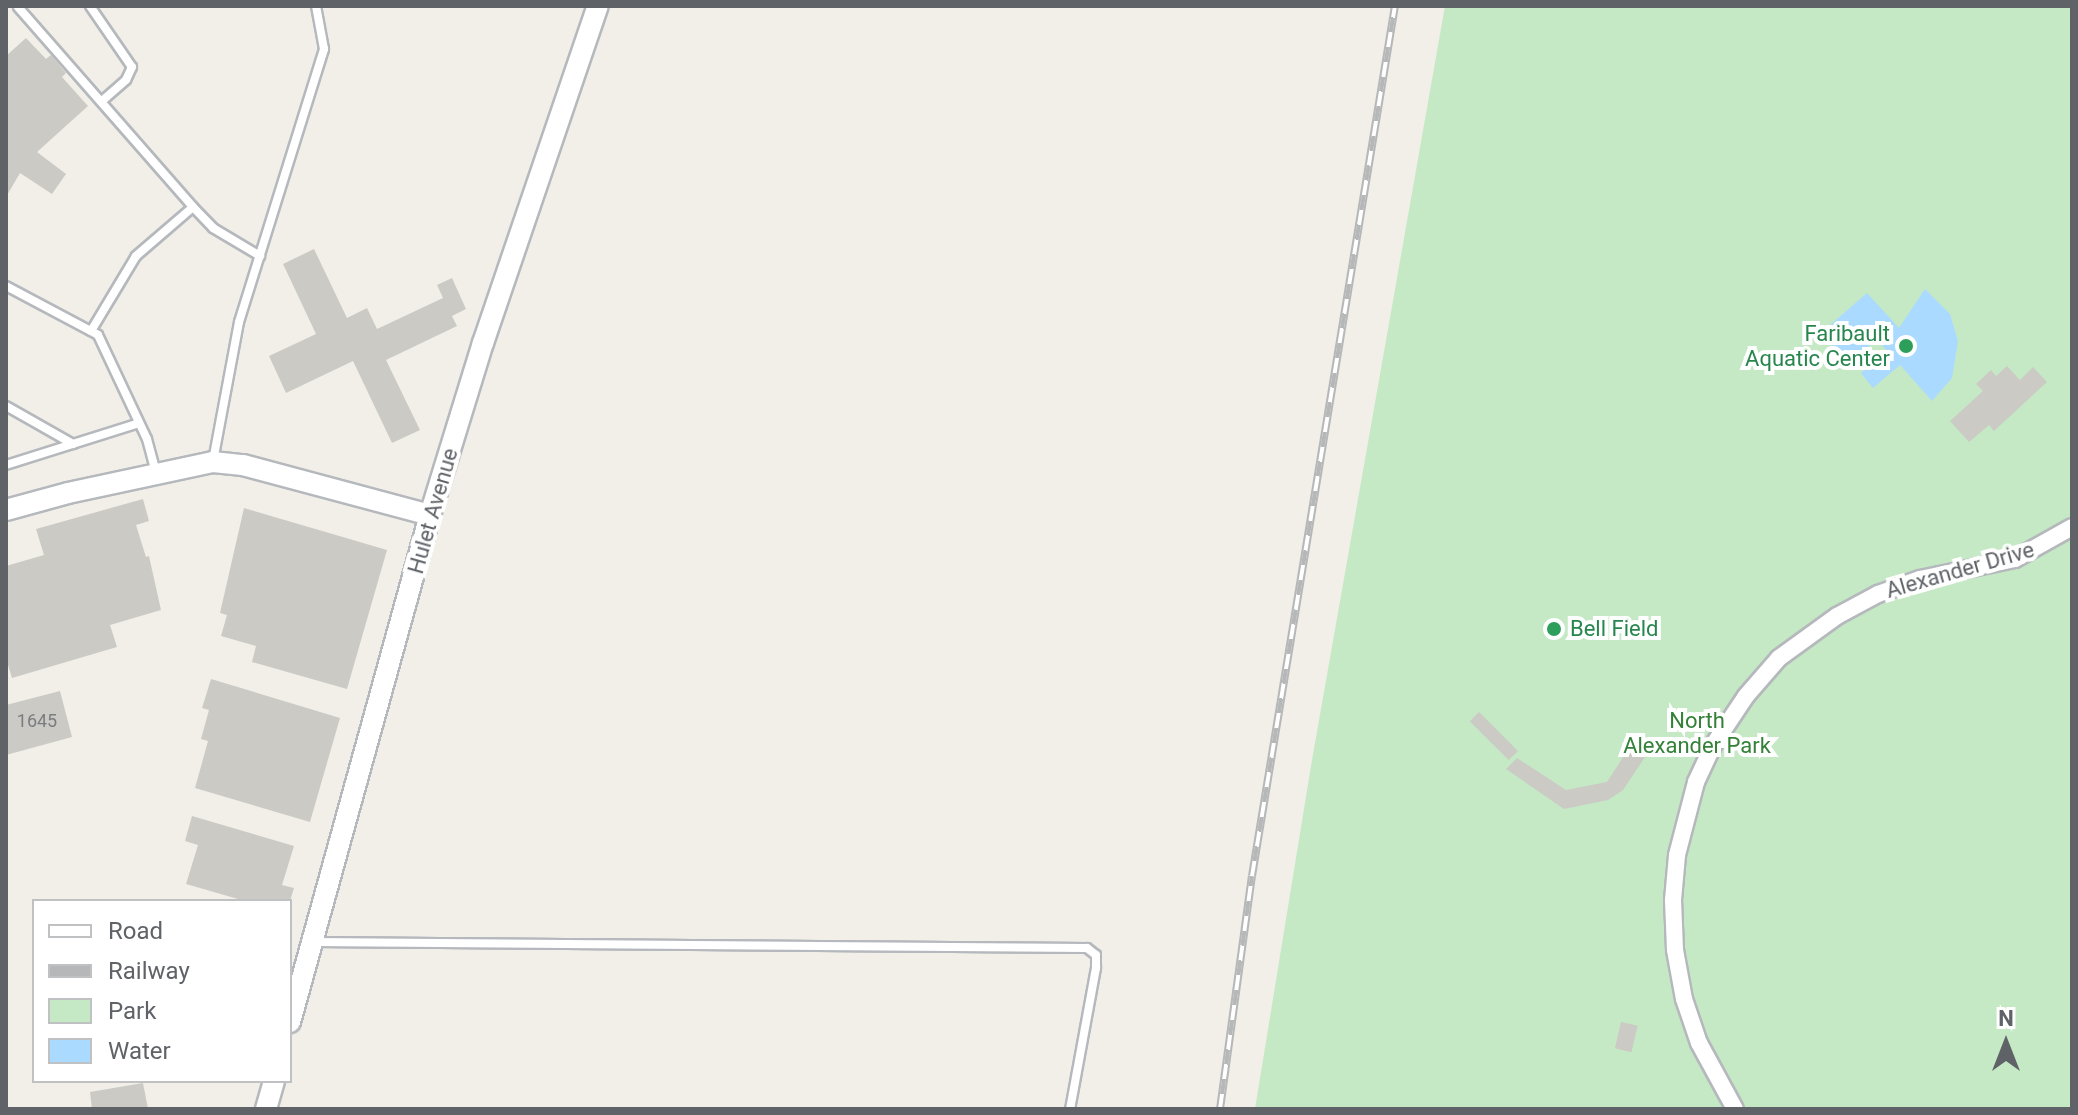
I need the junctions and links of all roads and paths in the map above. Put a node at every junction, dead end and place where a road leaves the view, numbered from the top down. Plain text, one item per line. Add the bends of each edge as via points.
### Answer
1 (90, 6) edge
2 (316, 6) edge
3 (598, 6) edge
4 (21, 7) edge
5 (6, 11) edge
6 (101, 102) junction
7 (193, 207) junction
8 (260, 256) junction
9 (6, 286) edge
10 (91, 331) junction
11 (6, 406) edge
12 (139, 423) junction
13 (73, 444) junction
14 (213, 462) junction
15 (6, 465) edge
16 (156, 473) junction
17 (6, 510) edge
18 (430, 515) junction
19 (2072, 527) edge
20 (312, 942) junction
21 (292, 1015) edge
22 (273, 1083) edge
23 (266, 1109) edge
24 (1070, 1109) edge
25 (1735, 1109) edge

1 - 6 lane via 132,67 126,80
2 - 8 lane via 324,49
3 - 18 street, Hulet Avenue
4 - 5 lane
4 - 6 lane
6 - 7 lane
7 - 8 lane via 213,228
7 - 10 lane via 136,256
8 - 14 lane via 239,322
9 - 10 lane
10 - 12 lane via 98,335
11 - 13 lane
12 - 13 lane
12 - 16 lane
13 - 15 lane
14 - 16 street
14 - 18 street via 243,465
16 - 17 street
18 - 20 street, Hulet Avenue
19 - 25 street, Alexander Drive via 2015,559 1920,579 1878,594 1827,622 1770,668 1712,747 1696,782 1677,855 1675,950 1699,1043
20 - 21 street, Hulet Avenue
20 - 24 lane via 1087,948 1096,955 1096,968
22 - 23 street

